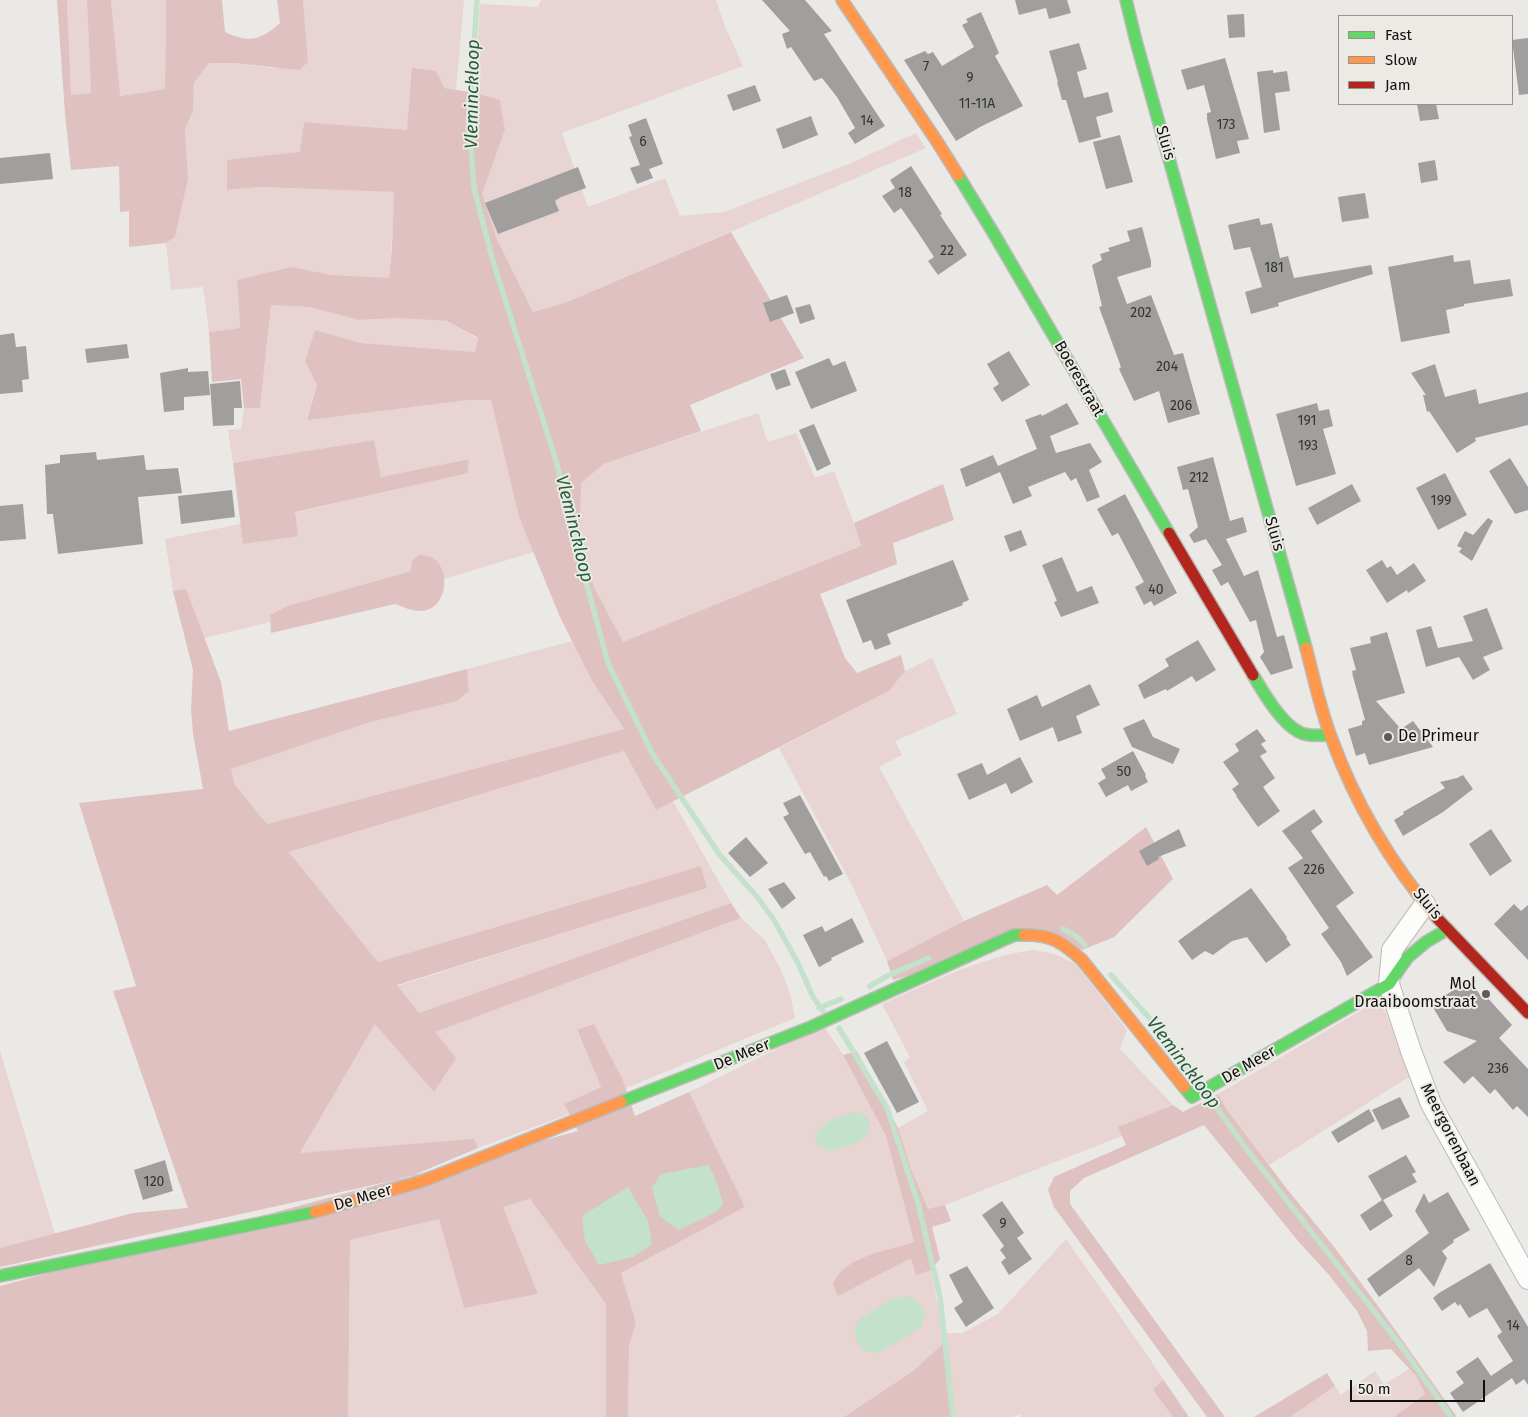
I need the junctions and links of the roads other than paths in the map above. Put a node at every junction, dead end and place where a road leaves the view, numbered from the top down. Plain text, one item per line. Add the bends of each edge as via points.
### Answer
1 (842, 0) edge
2 (1126, 0) edge
3 (1330, 735) junction
4 (1425, 904) junction
5 (1448, 929) junction
6 (1389, 984) junction
7 (1528, 1013) edge
8 (0, 1276) edge
9 (1528, 1279) edge

1 - 3 street, Boerestraat via 936,140 994,234 1258,684 1288,724 1299,732 1313,736
2 - 3 street, Sluis
3 - 4 street, Sluis via 1364,813
4 - 5 street, Sluis
4 - 6 street, Meergorenbaan via 1392,950
5 - 6 street via 1408,956
5 - 7 street, Sluis
6 - 8 street, De Meer via 1192,1097 1082,960 1063,942 1041,934 1014,935 811,1027 422,1181 320,1211
6 - 9 street, Meergorenbaan via 1431,1104

